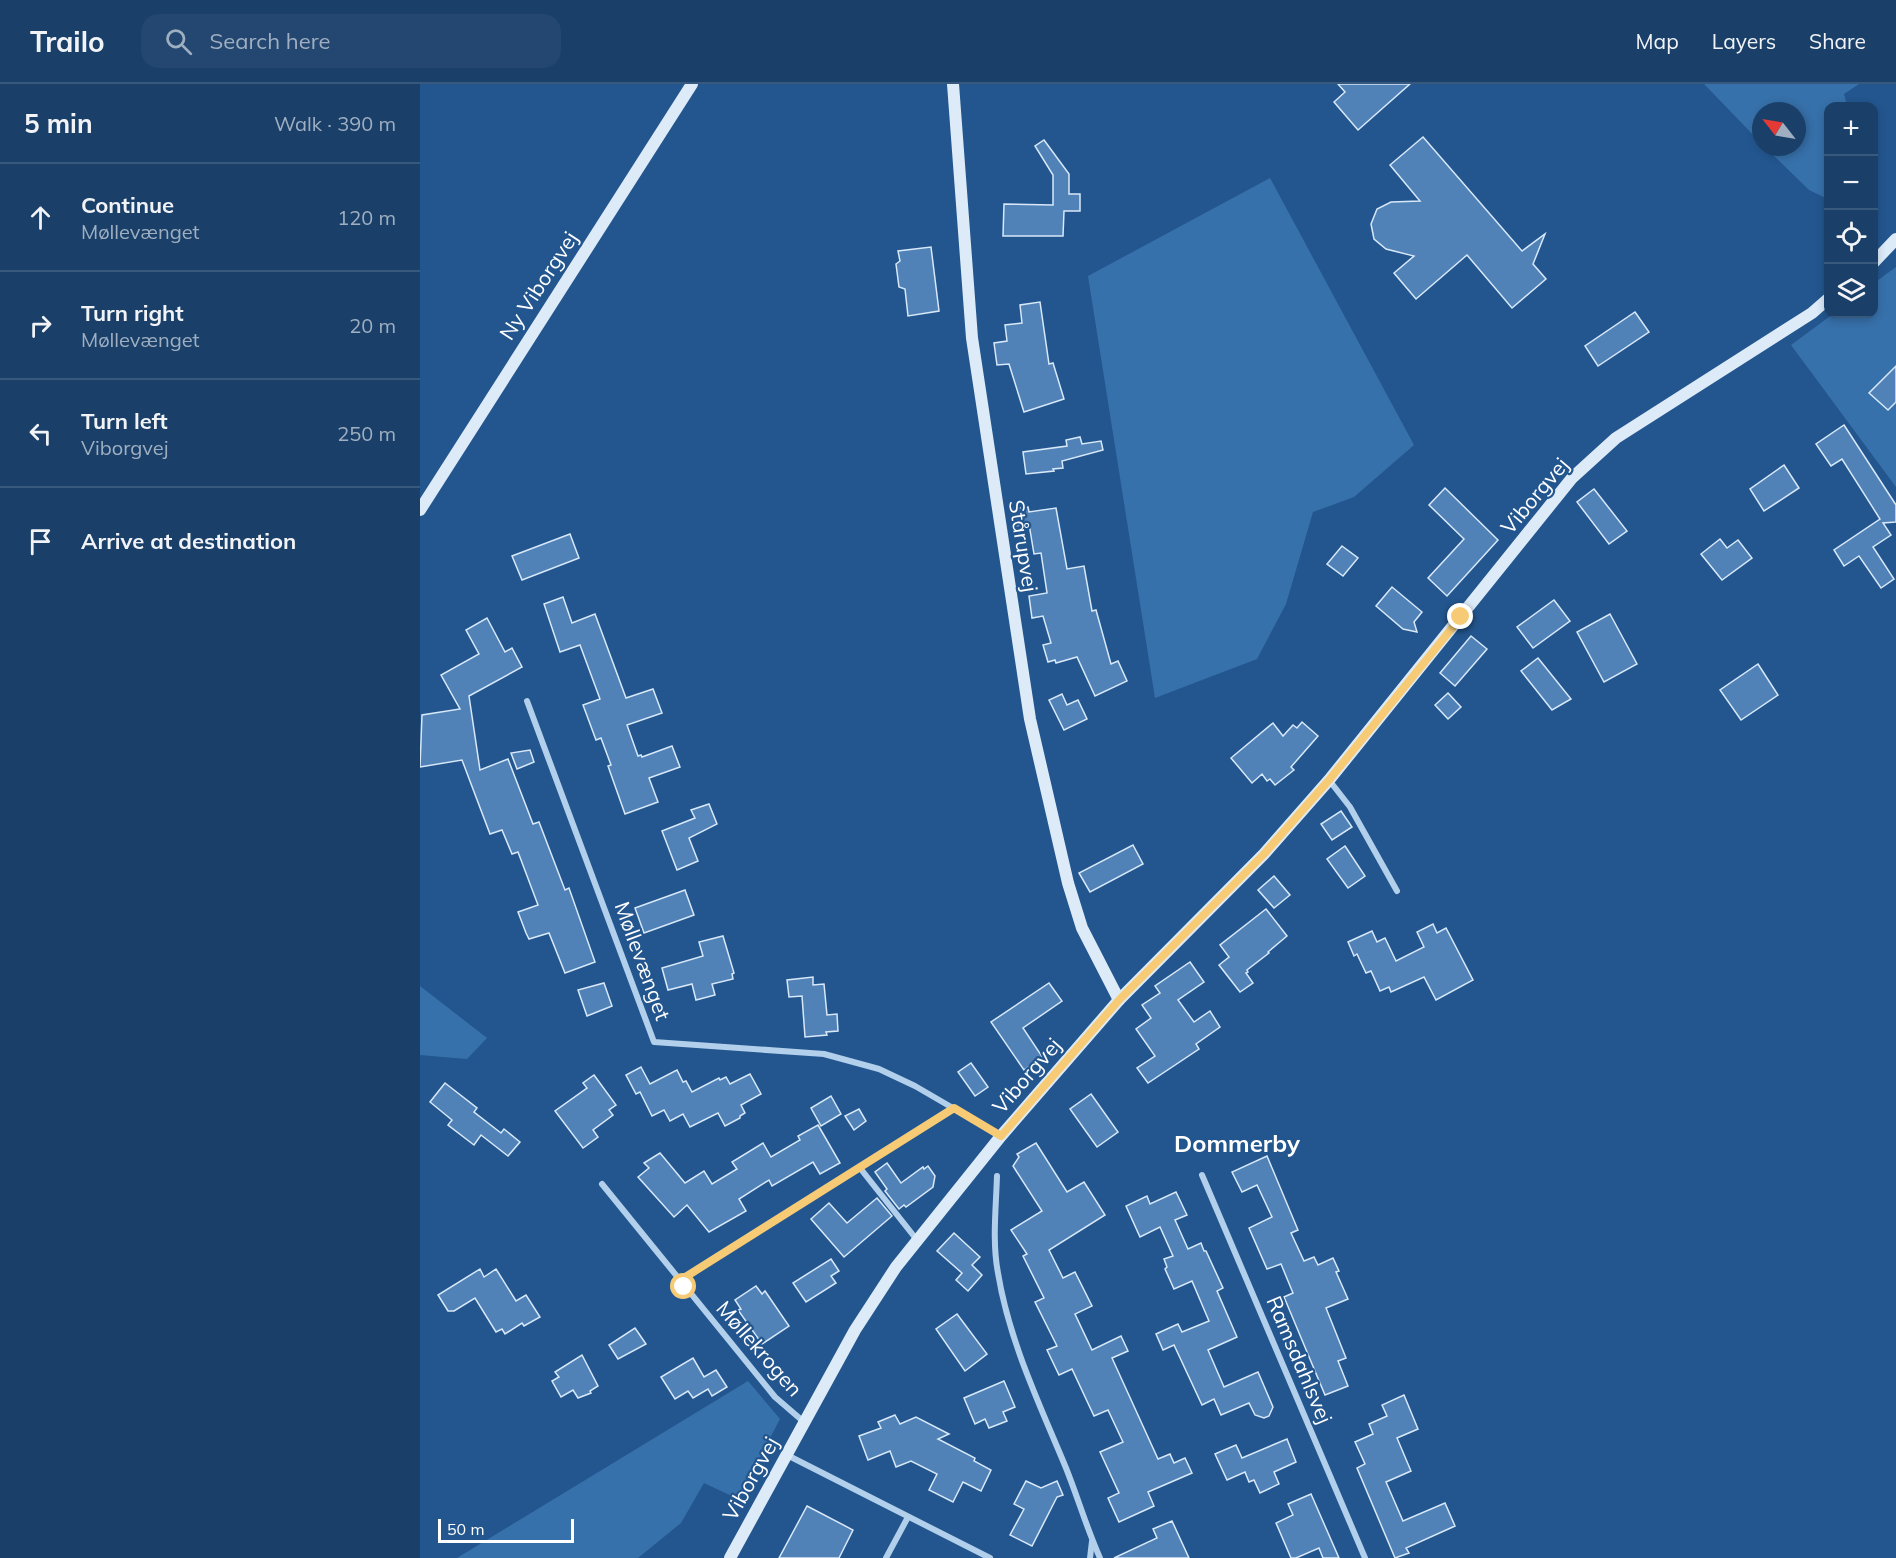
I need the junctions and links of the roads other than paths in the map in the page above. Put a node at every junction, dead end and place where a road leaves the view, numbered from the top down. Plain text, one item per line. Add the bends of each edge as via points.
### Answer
1 (692, 84) edge
2 (952, 84) edge
3 (1896, 239) edge
4 (1878, 258) edge
5 (1824, 302) edge
6 (420, 510) edge
7 (527, 701) dead end
8 (1329, 780) junction
9 (1397, 891) dead end
10 (1119, 1000) junction
11 (954, 1108) junction
12 (1001, 1136) junction
13 (860, 1168) junction
14 (1202, 1175) dead end
15 (997, 1176) dead end
16 (602, 1184) dead end
17 (918, 1242) junction
18 (679, 1281) junction
19 (804, 1422) junction
20 (786, 1455) junction
21 (908, 1517) junction
22 (1092, 1540) junction
23 (730, 1558) edge
24 (886, 1558) edge
25 (990, 1558) edge
26 (1090, 1558) edge
27 (1100, 1558) edge
28 (1365, 1558) edge

1 - 6 street, Ny Viborgvej
2 - 10 street, Stårupvej via 972,338 1030,718 1079,920
3 - 4 street
5 - 8 street, Viborgvej via 1616,438 1572,478
7 - 11 street, Møllevænget via 654,1042 824,1054 879,1069
8 - 9 street via 1350,807
8 - 10 street, Viborgvej via 1264,854
10 - 12 street, Viborgvej
11 - 12 street, Møllevænget
11 - 13 street
12 - 17 street, Viborgvej
13 - 17 street
13 - 18 street
14 - 28 street, Ramsdahlsvej
15 - 22 street via 995,1240 1004,1303 1021,1358
16 - 18 street, Møllekrogen
17 - 19 street, Viborgvej via 855,1330
18 - 19 street, Møllekrogen via 775,1397
19 - 20 street, Viborgvej
20 - 21 street
20 - 23 street, Viborgvej
21 - 24 street
21 - 25 street
22 - 26 street
22 - 27 street

